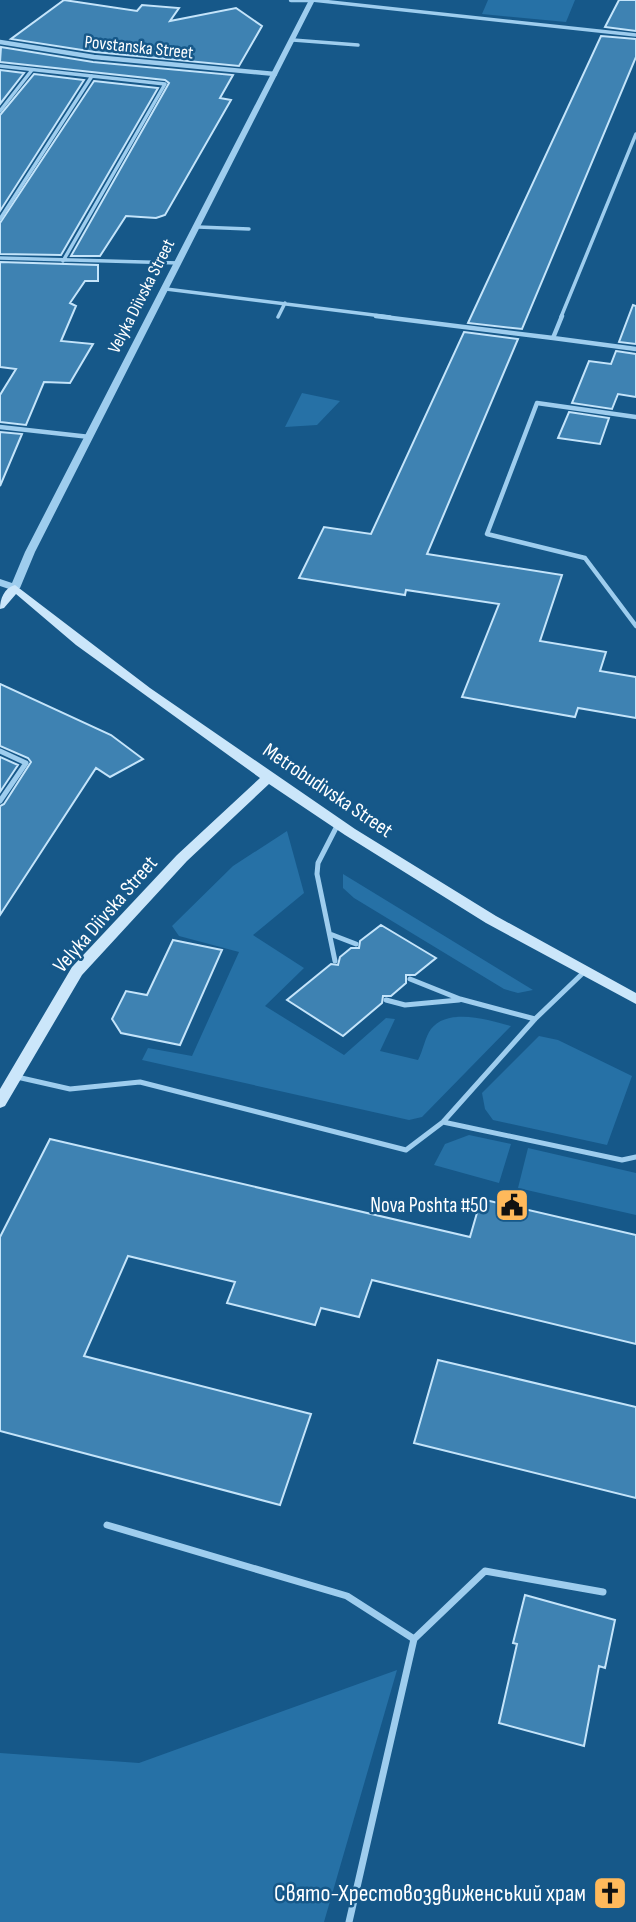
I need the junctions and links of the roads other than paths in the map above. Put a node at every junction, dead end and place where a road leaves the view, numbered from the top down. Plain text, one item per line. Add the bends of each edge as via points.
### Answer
1 (290, 0) edge
2 (312, 0) edge
3 (636, 35) edge
4 (293, 40) junction
5 (0, 42) edge
6 (358, 45) dead end
7 (0, 66) edge
8 (32, 70) junction
9 (275, 74) junction
10 (92, 76) junction
11 (0, 111) edge
12 (636, 134) edge
13 (0, 219) edge
14 (198, 226) junction
15 (249, 229) dead end
16 (0, 258) edge
17 (63, 261) junction
18 (179, 263) junction
19 (166, 289) junction
20 (285, 303) junction
21 (278, 317) dead end
22 (553, 338) junction
23 (636, 349) edge
24 (636, 417) edge
25 (0, 427) edge
26 (90, 438) junction
27 (0, 582) edge
28 (15, 588) junction
29 (0, 606) edge
30 (636, 626) edge
31 (0, 751) edge
32 (269, 777) junction
33 (0, 802) edge
34 (338, 824) junction
35 (330, 934) junction
36 (356, 944) dead end
37 (334, 961) dead end
38 (584, 972) junction
39 (410, 979) dead end
40 (460, 999) junction
41 (636, 999) edge
42 (386, 1000) dead end
43 (535, 1019) junction
44 (15, 1077) junction
45 (0, 1102) edge
46 (443, 1122) junction
47 (636, 1157) edge
48 (107, 1525) dead end
49 (603, 1592) dead end
50 (414, 1639) junction
51 (349, 1922) edge

1 - 2 street
2 - 3 lane
2 - 4 street, Velyka Diivska Street
4 - 6 lane
4 - 9 street, Velyka Diivska Street
5 - 9 street, Povstanska Street via 94,57
7 - 8 lane
8 - 10 lane
8 - 11 lane
9 - 14 street, Velyka Diivska Street
10 - 13 lane
10 - 17 lane via 165,84
12 - 22 lane
14 - 15 lane
14 - 18 street, Velyka Diivska Street
16 - 17 lane
17 - 18 lane
18 - 19 street, Velyka Diivska Street
19 - 20 lane
19 - 26 street, Velyka Diivska Street
20 - 21 lane
20 - 22 lane
22 - 23 lane
24 - 30 lane via 537,403 487,534 585,558
25 - 26 lane
26 - 28 street, Velyka Diivska Street
27 - 28 street
28 - 29 main road, Velyka Diivska Street
28 - 32 main road, Metrobudivska Street via 77,640
31 - 33 lane via 26,763
32 - 34 main road, Metrobudivska Street
32 - 44 main road, Velyka Diivska Street via 182,858 77,971
34 - 35 lane via 317,874
34 - 38 main road, Metrobudivska Street
35 - 36 lane
35 - 37 lane
38 - 41 main road, Metrobudivska Street
38 - 43 lane
39 - 40 lane
40 - 42 lane via 405,1005
40 - 43 lane
43 - 46 lane
44 - 45 main road, Velyka Diivska Street
44 - 46 lane via 70,1089 140,1082 406,1150
46 - 47 lane via 622,1160
48 - 50 lane via 347,1596
49 - 50 lane via 485,1571
50 - 51 lane

